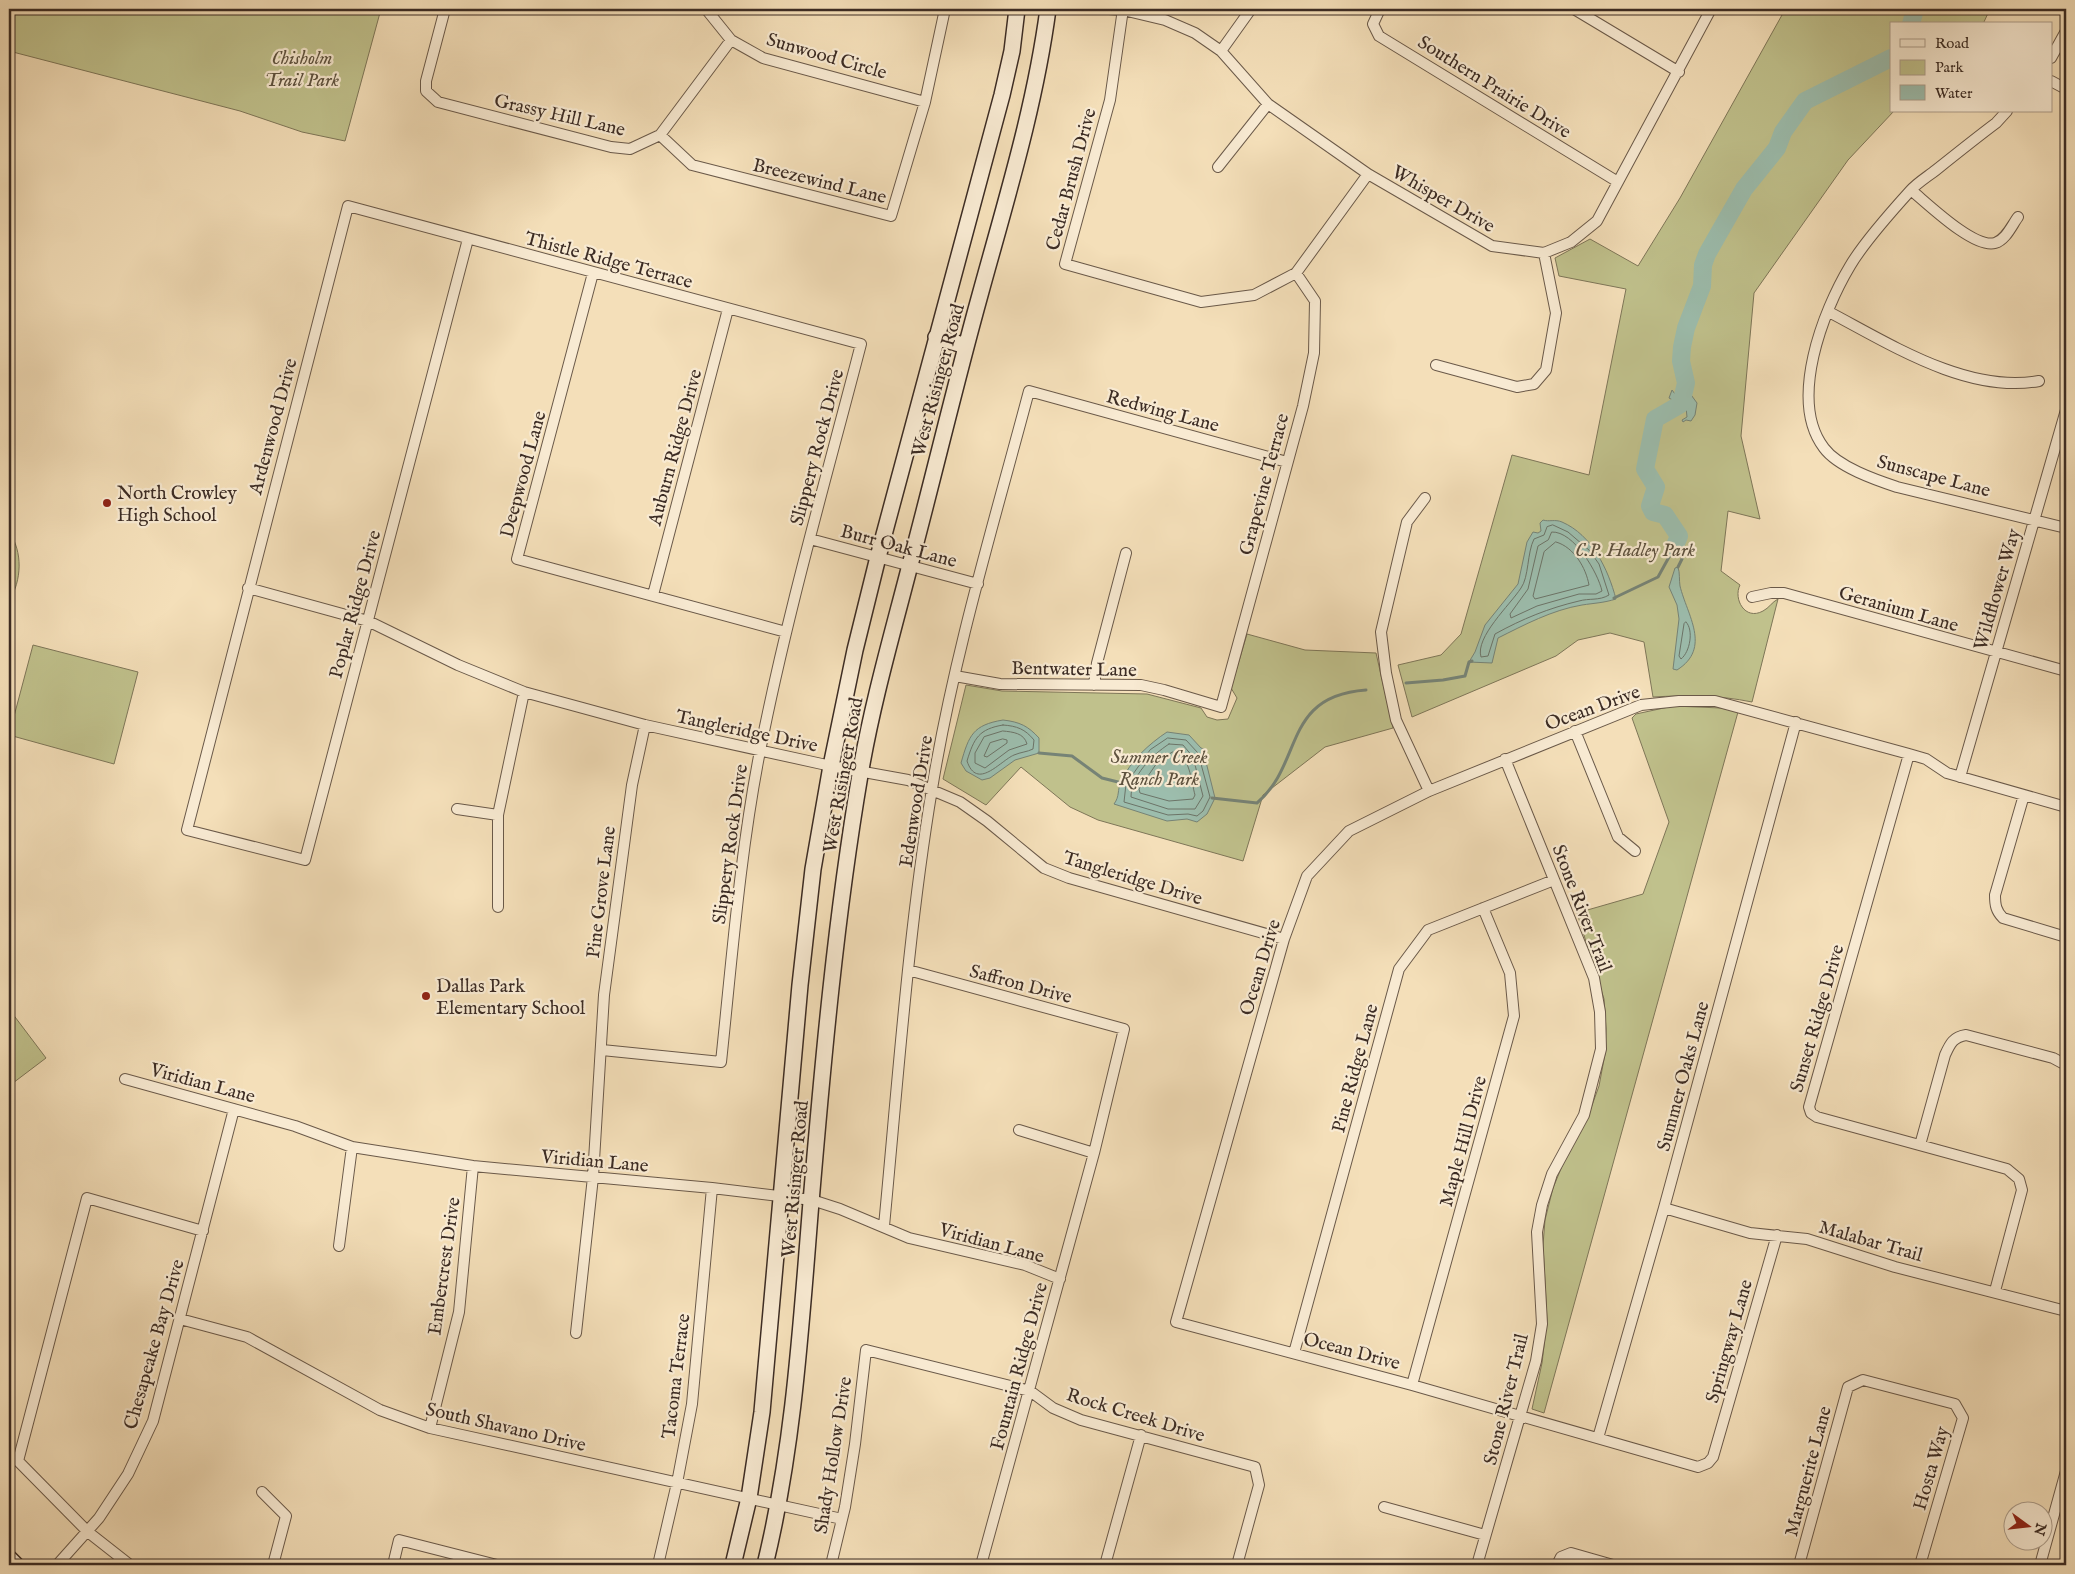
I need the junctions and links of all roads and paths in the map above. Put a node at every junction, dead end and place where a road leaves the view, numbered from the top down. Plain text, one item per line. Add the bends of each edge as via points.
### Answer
1 (446, 9) edge
2 (706, 9) edge
3 (945, 9) edge
4 (1017, 9) edge
5 (1048, 9) edge
6 (1108, 9) edge
7 (1123, 9) edge
8 (1251, 9) edge
9 (1380, 9) edge
10 (1574, 9) edge
11 (1711, 9) edge
12 (2066, 31) edge
13 (731, 40) junction
14 (1221, 51) junction
15 (2052, 56) edge
16 (1678, 72) junction
17 (2052, 82) edge
18 (2066, 89) edge
19 (925, 102) junction
20 (1268, 104) junction
21 (2006, 112) edge
22 (660, 135) junction
23 (1218, 166) dead end
24 (1368, 174) junction
25 (1618, 182) junction
26 (1911, 190) junction
27 (348, 206) joint
28 (2018, 217) dead end
29 (468, 239) junction
30 (1544, 253) junction
31 (593, 272) junction
32 (1296, 273) junction
33 (728, 309) junction
34 (1829, 312) junction
35 (936, 337) junction
36 (861, 344) joint
37 (966, 346) junction
38 (1436, 365) dead end
39 (2039, 381) dead end
40 (1029, 391) joint
41 (2066, 410) edge
42 (1287, 462) junction
43 (1425, 498) dead end
44 (2034, 520) junction
45 (2066, 528) edge
46 (810, 539) junction
47 (1126, 553) dead end
48 (878, 557) junction
49 (910, 566) junction
50 (978, 584) junction
51 (248, 588) junction
52 (653, 595) junction
53 (1752, 597) dead end
54 (368, 620) junction
55 (786, 632) junction
56 (1996, 653) junction
57 (2066, 672) edge
58 (955, 676) junction
59 (1094, 684) junction
60 (524, 692) junction
61 (1221, 707) joint
62 (1796, 722) junction
63 (645, 725) junction
64 (1575, 732) junction
65 (760, 751) junction
66 (1909, 754) junction
67 (1505, 759) junction
68 (831, 766) junction
69 (861, 771) junction
70 (1960, 777) junction
71 (932, 789) junction
72 (1429, 791) junction
73 (2024, 795) junction
74 (2066, 807) edge
75 (456, 809) dead end
76 (498, 815) junction
77 (186, 830) joint
78 (1635, 851) dead end
79 (1554, 880) junction
80 (498, 907) dead end
81 (1483, 908) junction
82 (2066, 937) edge
83 (1284, 939) junction
84 (908, 970) junction
85 (1124, 1029) joint
86 (602, 1050) junction
87 (2066, 1065) edge
88 (125, 1079) dead end
89 (234, 1109) junction
90 (1019, 1130) dead end
91 (1920, 1145) junction
92 (352, 1147) junction
93 (1094, 1153) junction
94 (473, 1166) junction
95 (593, 1177) junction
96 (712, 1188) junction
97 (781, 1196) junction
98 (812, 1200) junction
99 (1664, 1208) junction
100 (884, 1226) junction
101 (203, 1231) junction
102 (1777, 1235) junction
103 (339, 1246) dead end
104 (1060, 1280) junction
105 (1995, 1291) junction
106 (2066, 1310) edge
107 (180, 1318) junction
108 (576, 1333) dead end
109 (866, 1350) joint
110 (1294, 1353) junction
111 (1412, 1385) junction
112 (1848, 1387) joint
113 (1030, 1391) junction
114 (1521, 1416) junction
115 (430, 1428) junction
116 (1142, 1435) junction
117 (1598, 1438) junction
118 (1712, 1457) joint
119 (2066, 1471) edge
120 (677, 1483) junction
121 (262, 1492) dead end
122 (749, 1498) junction
123 (779, 1505) junction
124 (1384, 1507) dead end
125 (842, 1519) junction
126 (88, 1532) junction
127 (1486, 1535) junction
128 (9, 1558) edge
129 (16, 1565) edge
130 (57, 1565) edge
131 (130, 1565) edge
132 (273, 1565) edge
133 (393, 1565) edge
134 (497, 1565) edge
135 (658, 1565) edge
136 (733, 1565) edge
137 (765, 1565) edge
138 (831, 1565) edge
139 (981, 1565) edge
140 (1105, 1565) edge
141 (1237, 1565) edge
142 (1477, 1565) edge
143 (1558, 1565) edge
144 (1613, 1565) edge
145 (1799, 1565) edge
146 (1920, 1565) edge
147 (2040, 1565) edge

1 - 22 street, Grassy Hill Lane via 426,81 426,91 438,102 611,147 630,149
2 - 13 street, Sunwood Circle
3 - 19 street, Breezewind Lane
4 - 35 main road, West Risinger Road via 1002,95
5 - 37 main road, West Risinger Road via 1027,126
6 - 7 street, Whisper Drive
7 - 14 street, Whisper Drive via 1166,20
7 - 32 street, Cedar Brush Drive via 1110,100 1065,264 1201,302 1254,295
8 - 14 street
9 - 25 street, Southern Prairie Drive via 1373,24 1379,36
10 - 16 street
11 - 16 street, Whisper Drive
12 - 15 street
13 - 19 street, Sunwood Circle via 763,58
13 - 22 street, Grassy Hill Lane
14 - 20 street, Whisper Drive
16 - 25 street, Whisper Drive
17 - 18 street
19 - 22 street, Breezewind Lane via 891,216 692,165
20 - 23 street
20 - 24 street, Whisper Drive
21 - 26 street, Sunscape Lane
24 - 30 street, Whisper Drive via 1492,246
24 - 32 street, Cedar Brush Drive
25 - 30 street, Whisper Drive via 1597,221 1571,242
26 - 28 street via 1954,225 1983,242 1996,243 2006,236
26 - 34 street, Sunscape Lane via 1852,264 1832,299
27 - 29 street, Thistle Ridge Terrace
27 - 51 street, Ardenwood Drive
29 - 31 street, Thistle Ridge Terrace
29 - 54 street, Poplar Ridge Drive
30 - 38 street via 1556,313 1546,370 1534,384 1517,387
31 - 33 street, Thistle Ridge Terrace
31 - 52 street, Deepwood Lane via 517,559
32 - 42 street, Grapevine Terrace via 1315,301 1314,353
33 - 36 street, Thistle Ridge Terrace
33 - 52 street, Auburn Ridge Drive
34 - 39 street via 1903,351 1956,373 2012,384
34 - 44 street, Sunscape Lane via 1815,354 1807,405 1824,448 1836,459 1873,479
35 - 37 main road
35 - 48 main road, West Risinger Road
36 - 46 street, Slippery Rock Drive
37 - 49 main road, West Risinger Road
40 - 42 street, Redwing Lane
40 - 50 street, Edenwood Drive
41 - 44 street, Wildflower Way
42 - 61 street, Grapevine Terrace
43 - 72 street via 1407,522 1381,632 1396,720
44 - 45 street, Sunscape Lane
44 - 56 street, Wildflower Way
46 - 48 street, Burr Oak Lane
46 - 55 street, Slippery Rock Drive
47 - 59 street
48 - 49 street, Burr Oak Lane
48 - 68 main road, West Risinger Road via 854,650
49 - 50 street, Burr Oak Lane
49 - 69 main road, West Risinger Road via 887,650
50 - 58 street, Edenwood Drive
51 - 54 street, Tangleridge Drive
51 - 77 street, Ardenwood Drive
52 - 55 street, Deepwood Lane
53 - 56 street, Geranium Lane via 1784,593
54 - 60 street, Tangleridge Drive via 458,665
54 - 77 street, Poplar Ridge Drive via 305,860
55 - 65 street, Slippery Rock Drive
56 - 57 street, Geranium Lane
56 - 70 street, Wildflower Way
58 - 59 street, Bentwater Lane via 1000,684
58 - 71 street, Edenwood Drive
59 - 61 street, Bentwater Lane via 1141,685
60 - 63 street, Tangleridge Drive
60 - 76 street
62 - 64 street, Ocean Drive via 1716,701 1679,701 1642,705
62 - 66 street, Ocean Drive
62 - 99 street, Summer Oaks Lane
63 - 65 street, Tangleridge Drive
63 - 86 street, Pine Grove Lane via 632,785 604,995
64 - 67 street, Ocean Drive
64 - 78 street via 1618,837
65 - 68 street, Tangleridge Drive
65 - 86 street, Slippery Rock Drive via 742,858 721,1062
66 - 70 street, Ocean Drive
66 - 91 street, Sunset Ridge Drive via 1809,1107 1817,1117
67 - 72 street, Ocean Drive
67 - 79 street, Stone River Trail
68 - 69 street, Tangleridge Drive
68 - 97 main road, West Risinger Road via 813,869
69 - 71 street, Tangleridge Drive via 908,780
69 - 98 main road, West Risinger Road via 843,885
70 - 73 street, Ocean Drive
71 - 83 street, Tangleridge Drive via 960,802 987,821 1044,868 1078,881
71 - 84 street, Edenwood Drive
72 - 83 street, Ocean Drive via 1349,831 1307,876
73 - 74 street, Ocean Drive
73 - 82 street via 1995,904 2003,918
75 - 76 street
76 - 80 street
79 - 81 street, Pine Ridge Lane
79 - 114 street, Stone River Trail via 1594,978 1600,1012 1601,1049 1584,1115 1552,1174 1542,1205 1537,1232 1542,1324
81 - 110 street, Pine Ridge Lane via 1428,930 1399,969
81 - 111 street, Maple Hill Drive via 1510,973 1514,1016
83 - 110 street, Ocean Drive via 1176,1322
84 - 85 street, Saffron Drive
84 - 100 street, Edenwood Drive
85 - 93 street, Fountain Ridge Drive
86 - 95 street, Pine Grove Lane
87 - 91 street via 2053,1058 1975,1037 1957,1037 1945,1055
88 - 89 street, Viridian Lane
89 - 92 street, Viridian Lane via 296,1126
89 - 101 street, Chesapeake Bay Drive
90 - 93 street
91 - 105 street, Sunset Ridge Drive via 2007,1169 2020,1179 2022,1190
92 - 94 street, Viridian Lane
92 - 103 street
93 - 104 street, Fountain Ridge Drive
94 - 95 street, Viridian Lane
94 - 115 street, Embercrest Drive via 459,1312
95 - 96 street, Viridian Lane
95 - 108 street, Pine Grove Lane
96 - 97 street, Viridian Lane
96 - 120 street, Tacoma Terrace via 692,1404
97 - 98 street, Viridian Lane
97 - 122 main road, West Risinger Road via 762,1412
98 - 100 street, Viridian Lane
98 - 123 main road, West Risinger Road via 798,1370
99 - 102 street, Malabar Trail via 1750,1233
99 - 117 street, Summer Oaks Lane
100 - 104 street, Viridian Lane via 909,1238 1025,1266
101 - 107 street, Chesapeake Bay Drive
101 - 126 street via 87,1198 18,1461
102 - 105 street, Malabar Trail via 1807,1239 1895,1267
102 - 118 street, Springway Lane
104 - 113 street, Fountain Ridge Drive
105 - 106 street, Malabar Trail
107 - 115 street, South Shavano Drive via 247,1337 380,1410
107 - 126 street, Chesapeake Bay Drive via 153,1421 128,1474
109 - 113 street, Rock Creek Drive
109 - 125 street, Shady Hollow Drive
110 - 111 street, Ocean Drive
111 - 114 street, Ocean Drive
112 - 145 street, Marguerite Lane
112 - 146 street, Hosta Way via 1863,1380 1955,1404 1963,1418
113 - 116 street, Rock Creek Drive via 1064,1414
113 - 139 street, Fountain Ridge Drive
114 - 117 street, Ocean Drive
114 - 127 street, Stone River Trail
115 - 120 street, South Shavano Drive
116 - 140 street
116 - 141 street, Rock Creek Drive via 1254,1468 1259,1485
117 - 118 street, Ocean Drive via 1698,1467 1708,1464
119 - 147 street
120 - 122 street, South Shavano Drive
120 - 135 street, Tacoma Terrace
121 - 132 street via 286,1516
122 - 123 street, South Shavano Drive
122 - 136 main road, West Risinger Road
123 - 125 street, South Shavano Drive
123 - 137 main road, West Risinger Road
124 - 127 street
125 - 138 street, Shady Hollow Drive
126 - 130 street, Chesapeake Bay Drive
126 - 131 street
127 - 142 street, Stone River Trail
128 - 129 main road
133 - 134 street via 399,1540
143 - 144 street via 1561,1556 1571,1553

